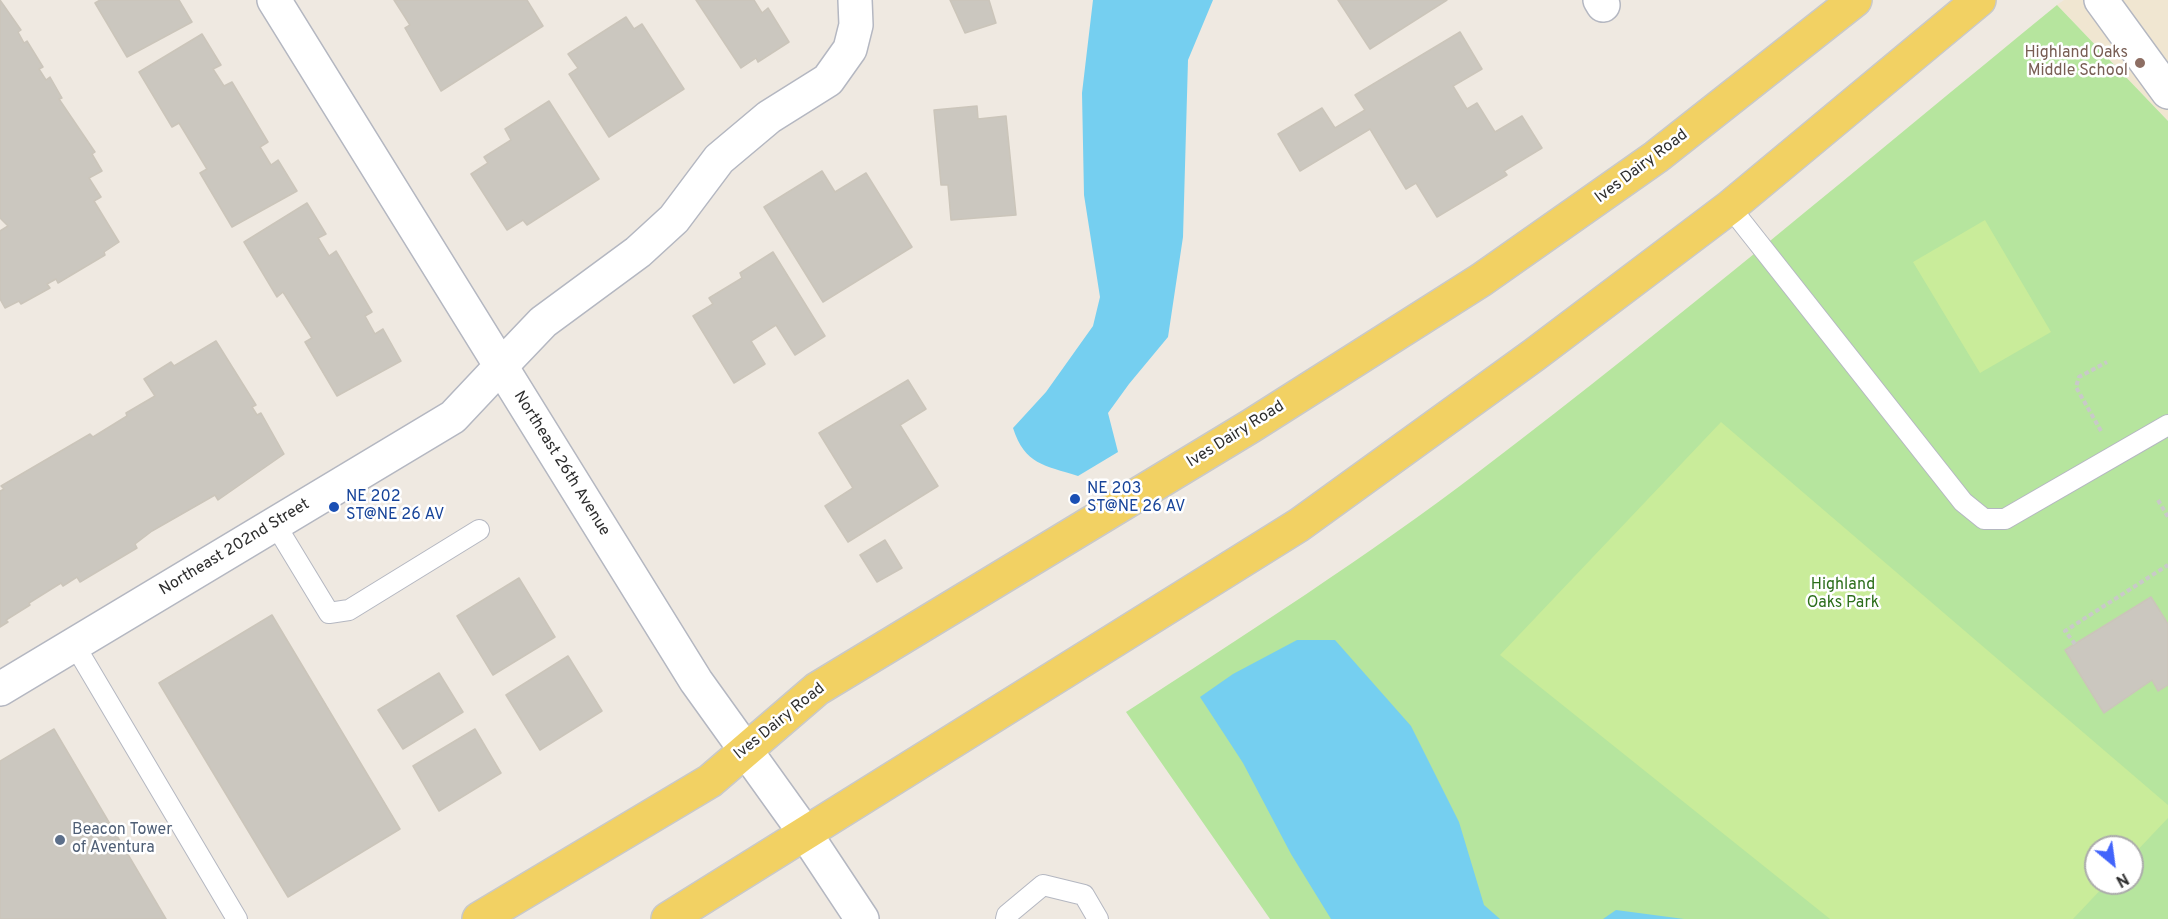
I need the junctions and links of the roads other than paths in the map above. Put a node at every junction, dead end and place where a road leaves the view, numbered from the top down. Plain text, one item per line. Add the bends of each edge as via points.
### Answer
1 (274, 0) edge
2 (855, 0) edge
3 (1855, 0) edge
4 (1979, 0) edge
5 (2101, 0) edge
6 (2168, 92) edge
7 (1730, 207) junction
8 (501, 366) junction
9 (2168, 425) edge
10 (275, 524) junction
11 (479, 530) dead end
12 (74, 644) junction
13 (0, 689) edge
14 (746, 749) junction
15 (805, 833) junction
16 (684, 915) edge
17 (237, 919) edge
18 (479, 919) edge
19 (862, 919) edge
20 (1005, 919) edge
21 (1098, 919) edge

1 - 8 street, Northeast 26th Avenue
2 - 8 street, Northeast 202nd Street via 856,25 850,49 828,80 769,117 719,159 674,219 638,252 543,322
3 - 14 main road, Ives Dairy Road via 1656,157 1537,242 1272,413 817,689
4 - 7 main road
5 - 6 street
7 - 9 lane via 1962,502 1984,519 2005,519
7 - 15 main road via 1534,356 1299,525
8 - 10 street, Northeast 202nd Street via 453,417
8 - 14 street, Northeast 26th Avenue via 696,681
10 - 11 lane via 329,613 349,610
10 - 12 street, Northeast 202nd Street
12 - 13 street, Northeast 202nd Street
12 - 17 lane
14 - 15 street, Northeast 26th Avenue
14 - 18 main road, Ives Dairy Road via 710,781
15 - 16 main road
15 - 19 street, Northeast 26th Avenue
20 - 21 lane via 1043,885 1084,895

